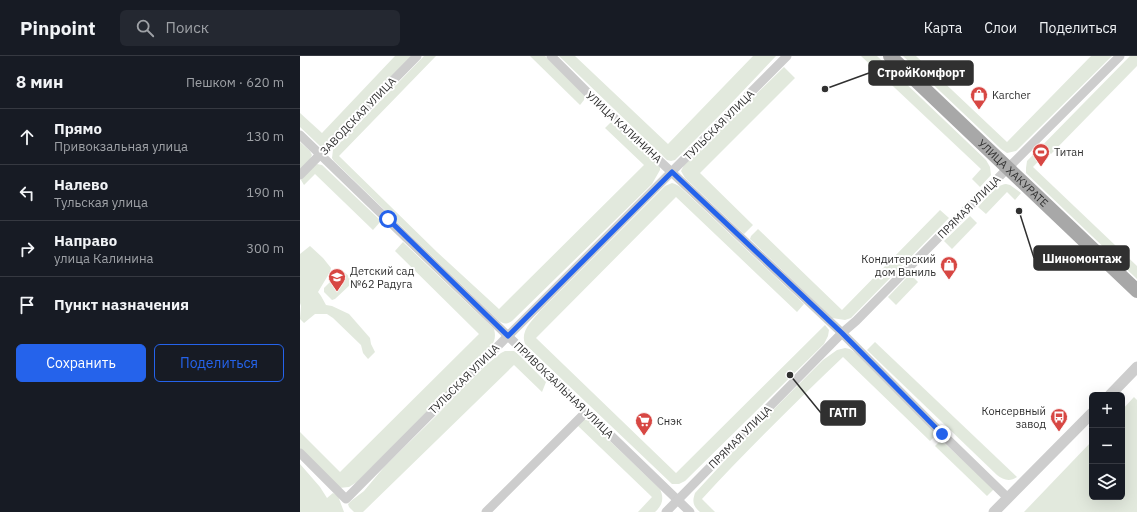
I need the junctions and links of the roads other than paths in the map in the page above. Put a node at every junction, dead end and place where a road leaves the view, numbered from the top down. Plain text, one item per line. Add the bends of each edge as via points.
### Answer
1 (417, 56) edge
2 (551, 56) edge
3 (787, 56) edge
4 (890, 56) edge
5 (1120, 56) edge
6 (300, 135) edge
7 (320, 154) junction
8 (1008, 168) junction
9 (672, 172) junction
10 (300, 175) edge
11 (1137, 291) edge
12 (842, 333) junction
13 (508, 336) junction
14 (1137, 367) edge
15 (1113, 392) edge
16 (586, 412) junction
17 (1089, 416) edge
18 (300, 453) edge
19 (1008, 498) junction
20 (678, 500) junction
21 (486, 512) edge
22 (666, 512) edge
23 (690, 512) edge
24 (994, 512) edge

1 - 7 street, ЗАВОДСКАЯ УЛИЦА
2 - 9 street, УЛИЦА КАЛИНИНА
3 - 9 street, ТУЛЬСКАЯ УЛИЦА
4 - 8 main road, УЛИЦА ХАКУРАТЕ
5 - 8 street, ПРЯМАЯ УЛИЦА
6 - 7 street, ПРИВОКЗАЛЬНАЯ УЛИЦА
7 - 10 street, ЗАВОДСКАЯ УЛИЦА
7 - 13 street, ПРИВОКЗАЛЬНАЯ УЛИЦА
8 - 11 main road, УЛИЦА ХАКУРАТЕ
8 - 12 street, ПРЯМАЯ УЛИЦА
9 - 12 street, УЛИЦА КАЛИНИНА
9 - 13 street, ТУЛЬСКАЯ УЛИЦА
12 - 19 street, УЛИЦА КАЛИНИНА
12 - 20 street, ПРЯМАЯ УЛИЦА
13 - 16 street, ПРИВОКЗАЛЬНАЯ УЛИЦА
13 - 18 street, ТУЛЬСКАЯ УЛИЦА via 346,500
14 - 15 street
16 - 20 street, ПРИВОКЗАЛЬНАЯ УЛИЦА
16 - 21 street
17 - 19 street
19 - 24 street
20 - 22 street, ПРЯМАЯ УЛИЦА
20 - 23 street, ПРИВОКЗАЛЬНАЯ УЛИЦА

